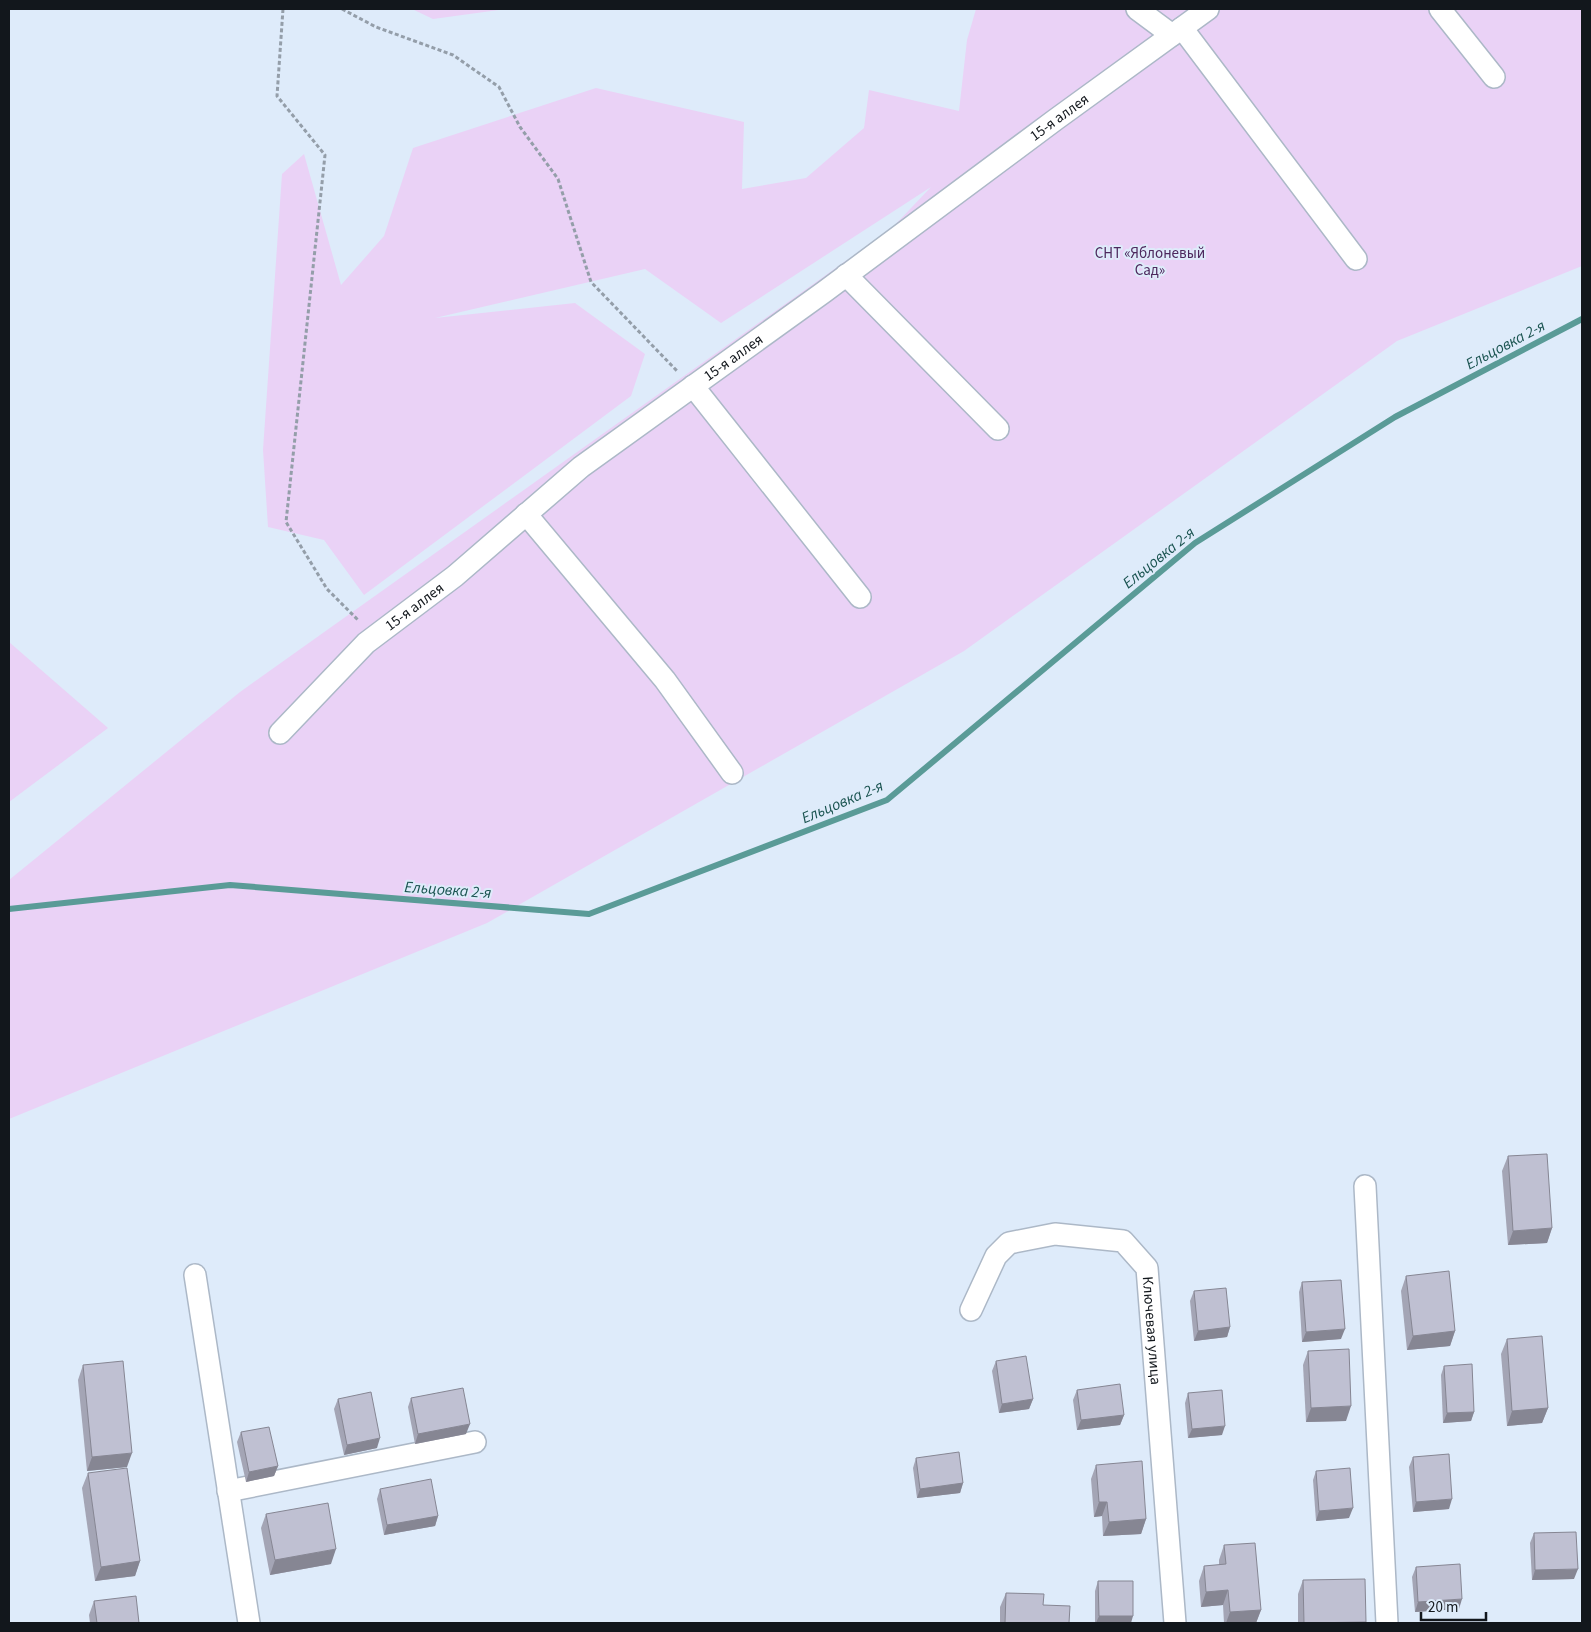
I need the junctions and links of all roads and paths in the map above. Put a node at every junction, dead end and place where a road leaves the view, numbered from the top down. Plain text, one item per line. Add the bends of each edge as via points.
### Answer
1 (283, 9) edge
2 (342, 9) edge
3 (1137, 9) edge
4 (1208, 9) edge
5 (1440, 9) edge
6 (1177, 31) junction
7 (1494, 77) dead end
8 (1356, 259) dead end
9 (846, 275) junction
10 (693, 386) junction
11 (998, 429) dead end
12 (526, 514) junction
13 (860, 597) dead end
14 (374, 637) junction
15 (280, 733) dead end
16 (732, 773) dead end
17 (1364, 1186) dead end
18 (195, 1275) dead end
19 (971, 1310) dead end
20 (475, 1442) dead end
21 (228, 1491) junction
22 (249, 1623) edge
23 (1175, 1623) edge
24 (1387, 1623) edge

1 - 14 path via 277,96 325,155 286,522 327,590
2 - 10 path via 376,27 453,55 499,87 520,127 558,179 591,282
3 - 6 street
4 - 6 street, 15-я аллея
5 - 7 street
6 - 8 street
6 - 9 street, 15-я аллея
9 - 10 street, 15-я аллея
9 - 11 street
10 - 12 street, 15-я аллея via 581,467
10 - 13 street
12 - 14 street, 15-я аллея via 455,576
12 - 16 street via 665,680
14 - 15 street, 15-я аллея
17 - 24 street
18 - 21 street
19 - 23 street, Ключевая улица via 996,1256 1009,1243 1055,1234 1123,1241 1147,1268
20 - 21 street
21 - 22 street

